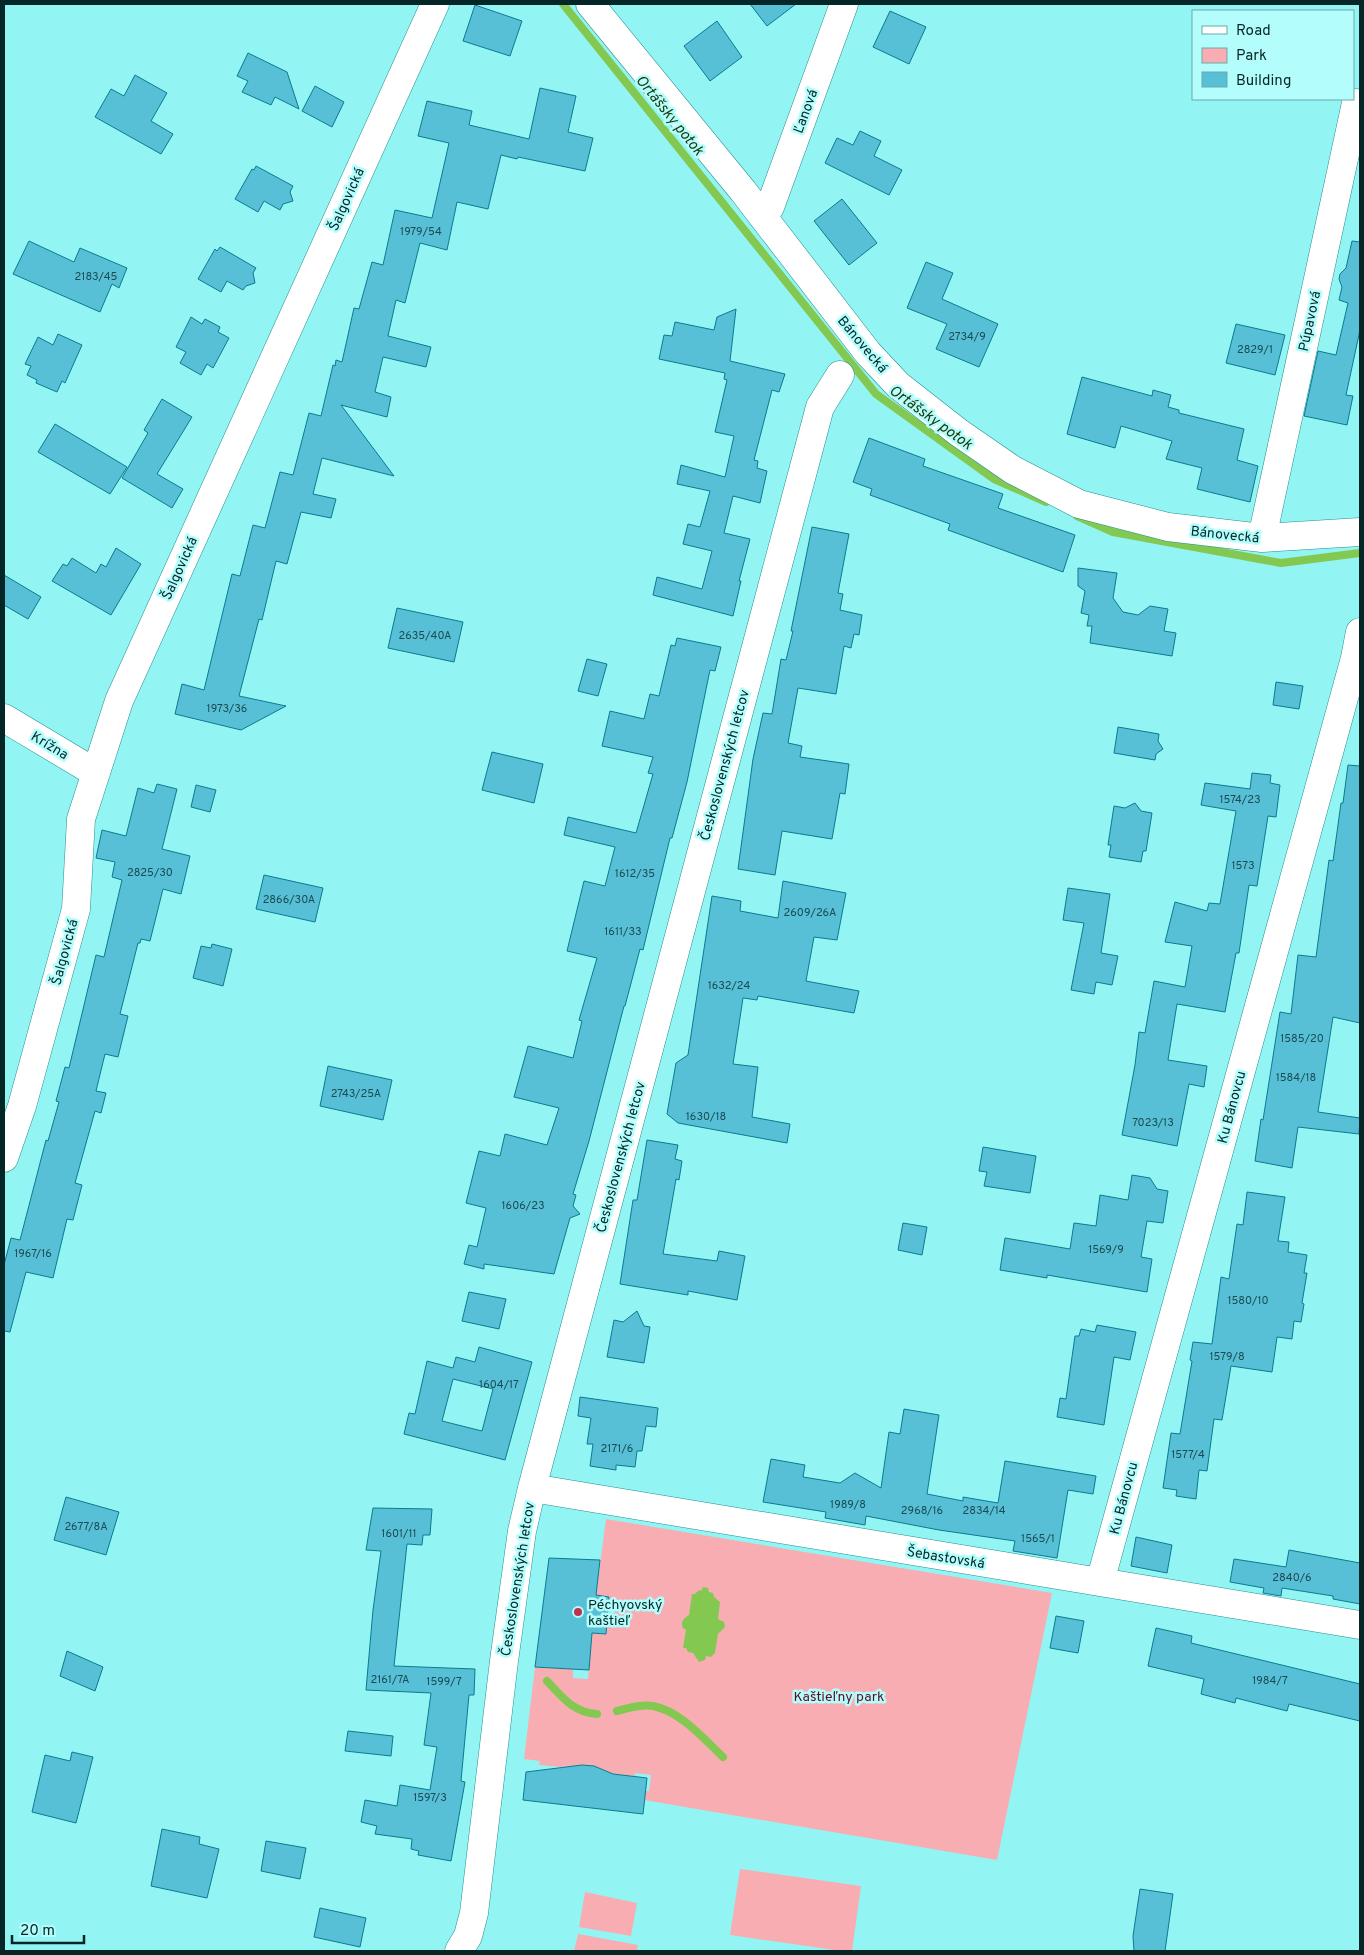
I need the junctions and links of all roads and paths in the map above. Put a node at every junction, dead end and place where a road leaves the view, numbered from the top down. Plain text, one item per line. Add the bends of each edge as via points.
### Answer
1 (435, 4) edge
2 (590, 4) edge
3 (844, 4) edge
4 (1356, 103) dead end
5 (762, 216) junction
6 (840, 375) dead end
7 (1360, 532) edge
8 (1262, 538) junction
9 (1360, 632) edge
10 (4, 718) edge
11 (96, 773) junction
12 (4, 1158) edge
13 (532, 1488) junction
14 (1100, 1582) junction
15 (1360, 1625) edge
16 (460, 1951) edge

1 - 11 street, Šalgovická via 119,701
2 - 5 street, Bánovecká
3 - 5 street, Ľanová via 770,207
4 - 8 street, Púpavová
5 - 8 street, Bánovecká via 868,352 898,385 1014,470 1079,504 1168,528
6 - 13 street, Československých letcov via 820,407
7 - 8 street, Bánovecká
9 - 14 street, Ku Bánovcu
10 - 11 street, Krížna
11 - 12 street, Šalgovická via 81,819 76,909 22,1106
13 - 14 street, Šebastovská
13 - 16 street, Československých letcov via 522,1531 508,1633 474,1912
14 - 15 street, Šebastovská

